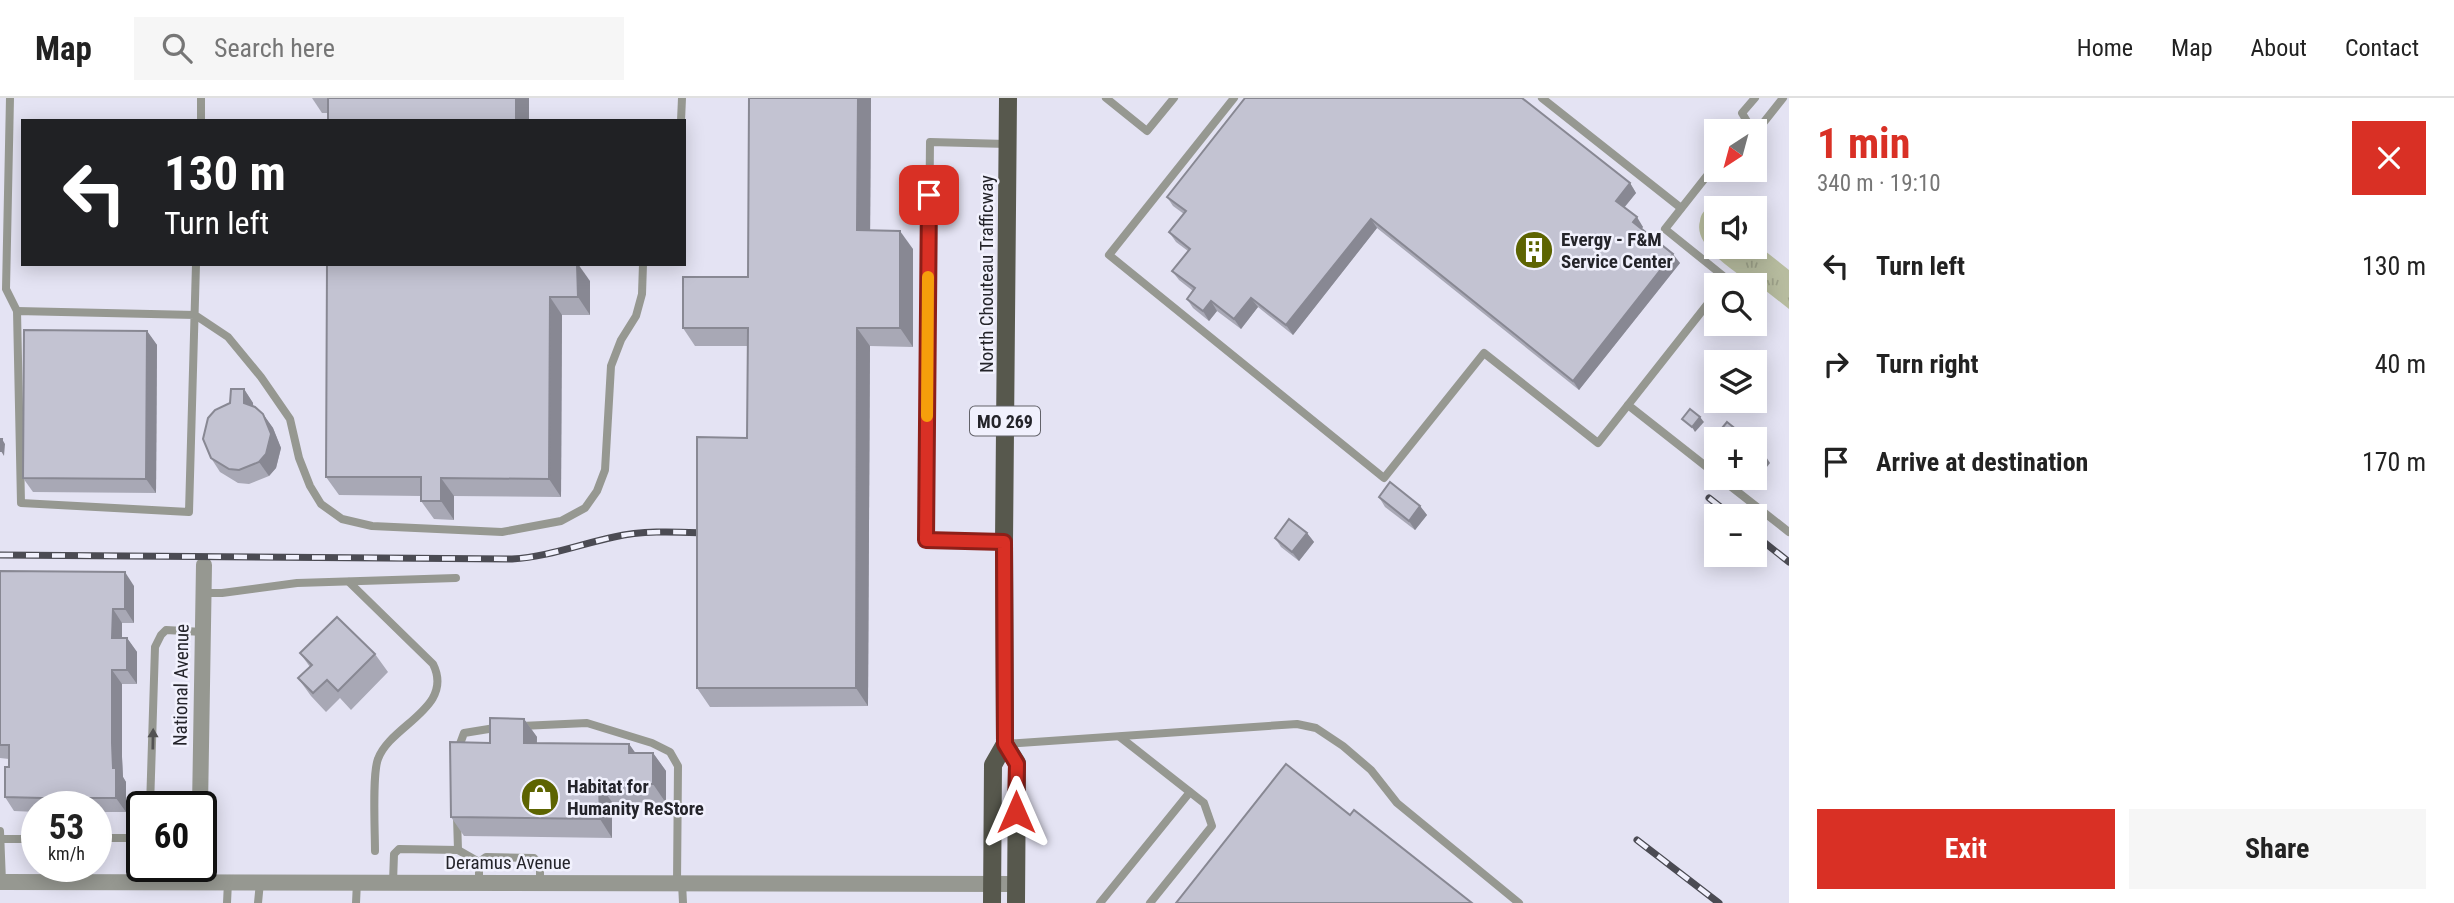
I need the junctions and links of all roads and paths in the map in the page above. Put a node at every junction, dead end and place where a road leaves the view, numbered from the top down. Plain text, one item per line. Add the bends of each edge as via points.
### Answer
1 (10, 98) edge
2 (201, 98) edge
3 (682, 98) edge
4 (1008, 98) edge
5 (1106, 98) edge
6 (1122, 98) edge
7 (1174, 98) edge
8 (1234, 98) edge
9 (1542, 98) edge
10 (1755, 98) edge
11 (1783, 98) edge
12 (1116, 106) junction
13 (201, 119) edge
14 (681, 119) edge
15 (1746, 119) edge
16 (1766, 119) edge
17 (1008, 144) junction
18 (1704, 179) edge
19 (1681, 208) junction
20 (196, 266) edge
21 (643, 266) edge
22 (1720, 273) edge
23 (1704, 309) edge
24 (17, 311) junction
25 (195, 314) junction
26 (1628, 405) junction
27 (1704, 465) edge
28 (1736, 490) edge
29 (1789, 532) edge
30 (1004, 542) junction
31 (204, 565) dead end
32 (456, 578) dead end
33 (349, 582) junction
34 (204, 593) junction
35 (203, 632) junction
36 (1120, 737) junction
37 (1005, 744) junction
38 (454, 761) edge
39 (150, 791) edge
40 (200, 791) edge
41 (1190, 792) junction
42 (457, 812) edge
43 (0, 831) edge
44 (0, 839) edge
45 (21, 839) edge
46 (375, 850) dead end
47 (458, 850) junction
48 (482, 860) junction
49 (126, 875) edge
50 (217, 879) edge
51 (1, 882) edge
52 (228, 882) junction
53 (260, 882) junction
54 (357, 882) junction
55 (393, 882) junction
56 (478, 883) junction
57 (540, 883) junction
58 (680, 883) junction
59 (992, 884) junction
60 (1016, 884) junction
61 (227, 903) edge
62 (258, 903) edge
63 (356, 903) edge
64 (683, 903) edge
65 (992, 903) edge
66 (1016, 903) edge
67 (1100, 903) edge
68 (1150, 903) edge
69 (1519, 903) edge

1 - 24 lane via 6,289
2 - 13 lane
3 - 14 lane
4 - 17 main road, North Chouteau Trafficway / MO 269
5 - 12 lane
6 - 12 lane
7 - 12 lane via 1147,131
8 - 26 lane via 1109,255 1384,478 1484,353 1598,443
9 - 19 lane
10 - 15 lane via 1742,113
11 - 16 lane
17 - 30 main road, North Chouteau Trafficway / MO 269
17 - 30 lane via 930,142 926,498 926,540
18 - 19 lane
19 - 22 lane via 1665,229
20 - 25 lane
21 - 25 lane via 636,316 611,366 606,470 597,491 585,508 561,521 502,532 372,526 342,519 321,504 310,486 283,408 228,337
23 - 26 lane
24 - 25 lane
24 - 25 lane via 21,503 189,512
26 - 27 lane
28 - 29 lane
30 - 37 main road, North Chouteau Trafficway / MO 269
31 - 34 street, National Avenue
32 - 33 lane
33 - 34 lane
33 - 46 lane via 433,664 439,677 432,700 376,762
34 - 35 street, National Avenue
39 -> 35 lane via 155,647 166,631
35 - 40 street, National Avenue
36 - 37 lane
36 - 41 lane
36 - 69 lane via 1297,724 1316,728 1371,770 1397,803
37 - 59 main road, North Chouteau Trafficway / MO 269 via 993,765
37 - 60 main road, North Chouteau Trafficway / MO 269 via 1017,764
38 - 58 lane via 464,733 587,723 670,752 678,766
41 - 67 lane
41 - 68 lane via 1204,803 1212,826
42 - 47 lane
43 - 44 lane
44 - 45 lane
44 - 51 lane
47 - 48 lane
47 - 55 lane via 399,849 394,854
48 - 56 lane
48 - 57 lane via 534,858 540,864
49 - 51 street, Deramus Avenue
50 - 52 street, Deramus Avenue
52 - 53 street, Deramus Avenue
52 - 61 lane
53 - 54 street, Deramus Avenue
53 - 62 lane
54 - 55 street, Deramus Avenue
54 - 63 lane
55 - 56 street, Deramus Avenue
56 - 57 street, Deramus Avenue
57 - 58 street, Deramus Avenue
58 - 59 street, Deramus Avenue
58 - 64 lane
59 - 60 street, Deramus Avenue
59 - 65 main road, North Chouteau Trafficway / MO 269
60 - 66 main road, North Chouteau Trafficway / MO 269

